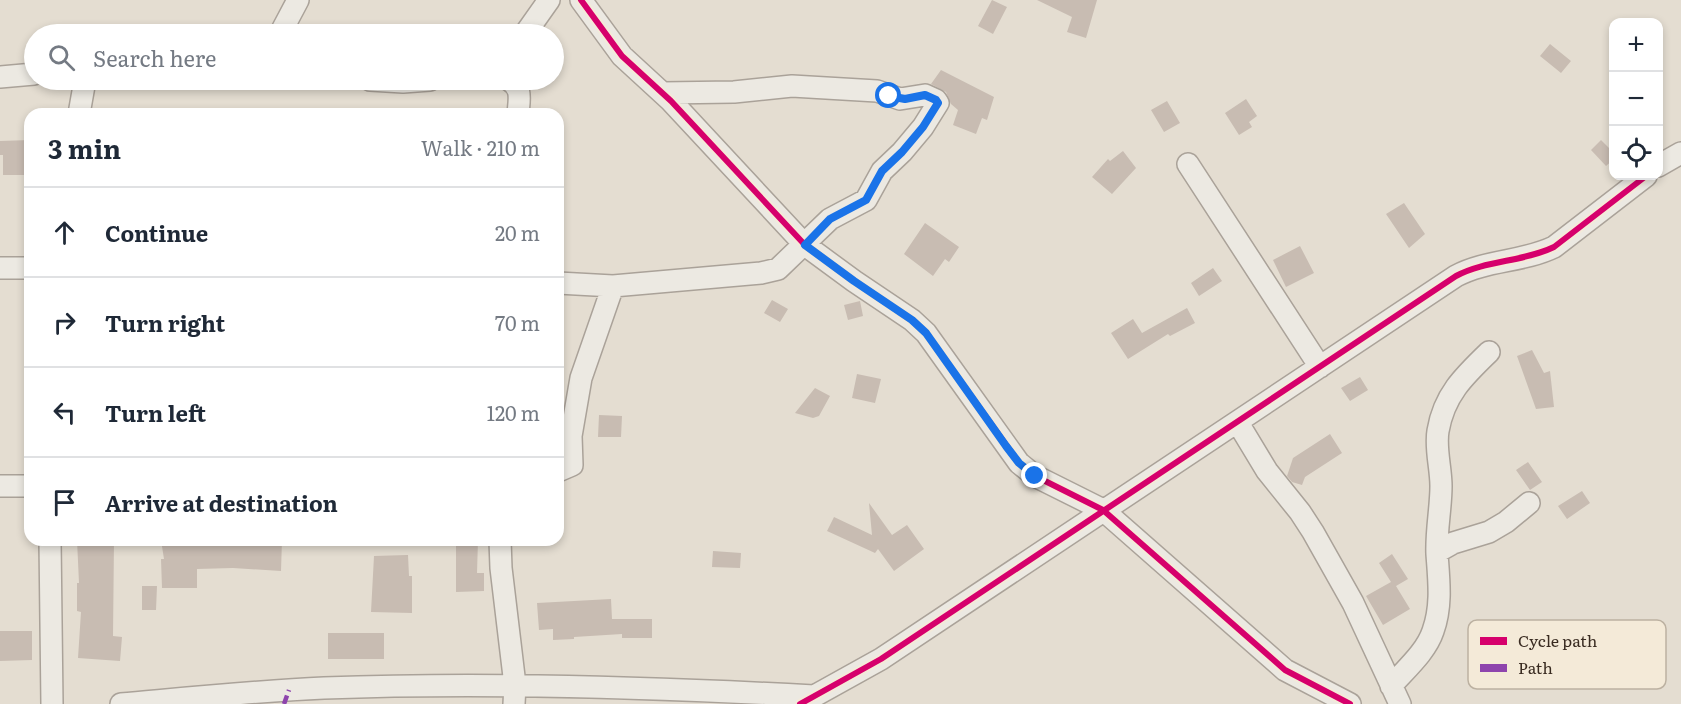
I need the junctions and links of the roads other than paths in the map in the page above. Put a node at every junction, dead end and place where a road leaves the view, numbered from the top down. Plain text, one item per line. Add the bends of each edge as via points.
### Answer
1 (298, 0) edge
2 (549, 0) edge
3 (580, 0) edge
4 (285, 24) edge
5 (532, 24) edge
6 (24, 75) edge
7 (0, 77) edge
8 (83, 90) edge
9 (519, 90) edge
10 (663, 93) junction
11 (80, 108) edge
12 (518, 108) edge
13 (1681, 153) edge
14 (1188, 164) dead end
15 (1663, 164) edge
16 (1641, 180) edge
17 (805, 245) junction
18 (0, 268) edge
19 (24, 268) edge
20 (564, 283) edge
21 (613, 286) junction
22 (1489, 352) dead end
23 (1320, 367) junction
24 (1238, 423) junction
25 (564, 468) edge
26 (0, 486) edge
27 (24, 486) edge
28 (1529, 503) dead end
29 (1103, 510) junction
30 (50, 546) edge
31 (500, 546) edge
32 (1437, 552) junction
33 (514, 695) edge
34 (1396, 695) edge
35 (807, 700) edge
36 (52, 704) edge
37 (121, 704) edge
38 (1350, 704) edge

1 - 4 street
2 - 5 street
3 - 10 street via 622,56
6 - 7 street
8 - 11 street
9 - 12 street
10 - 17 street
10 - 17 street via 792,86 876,91 900,99 925,95 936,100 937,105 923,127 882,171 866,200 830,219
13 - 15 street
14 - 23 street
16 - 23 street via 1554,247 1464,272
17 - 21 street via 770,272
17 - 29 street via 926,333 1019,463 1035,476
18 - 19 street
20 - 21 street
21 - 25 street via 581,378 571,436 572,465
22 - 32 street via 1444,405 1438,432 1441,485
23 - 24 street
24 - 29 street
24 - 34 street via 1266,471 1313,532 1353,603
26 - 27 street
28 - 32 street via 1489,532
29 - 35 street via 881,659
29 - 38 street via 1285,670
30 - 36 street
31 - 33 street
32 - 34 street via 1440,587 1433,633
33 - 35 street
33 - 37 street via 326,688

